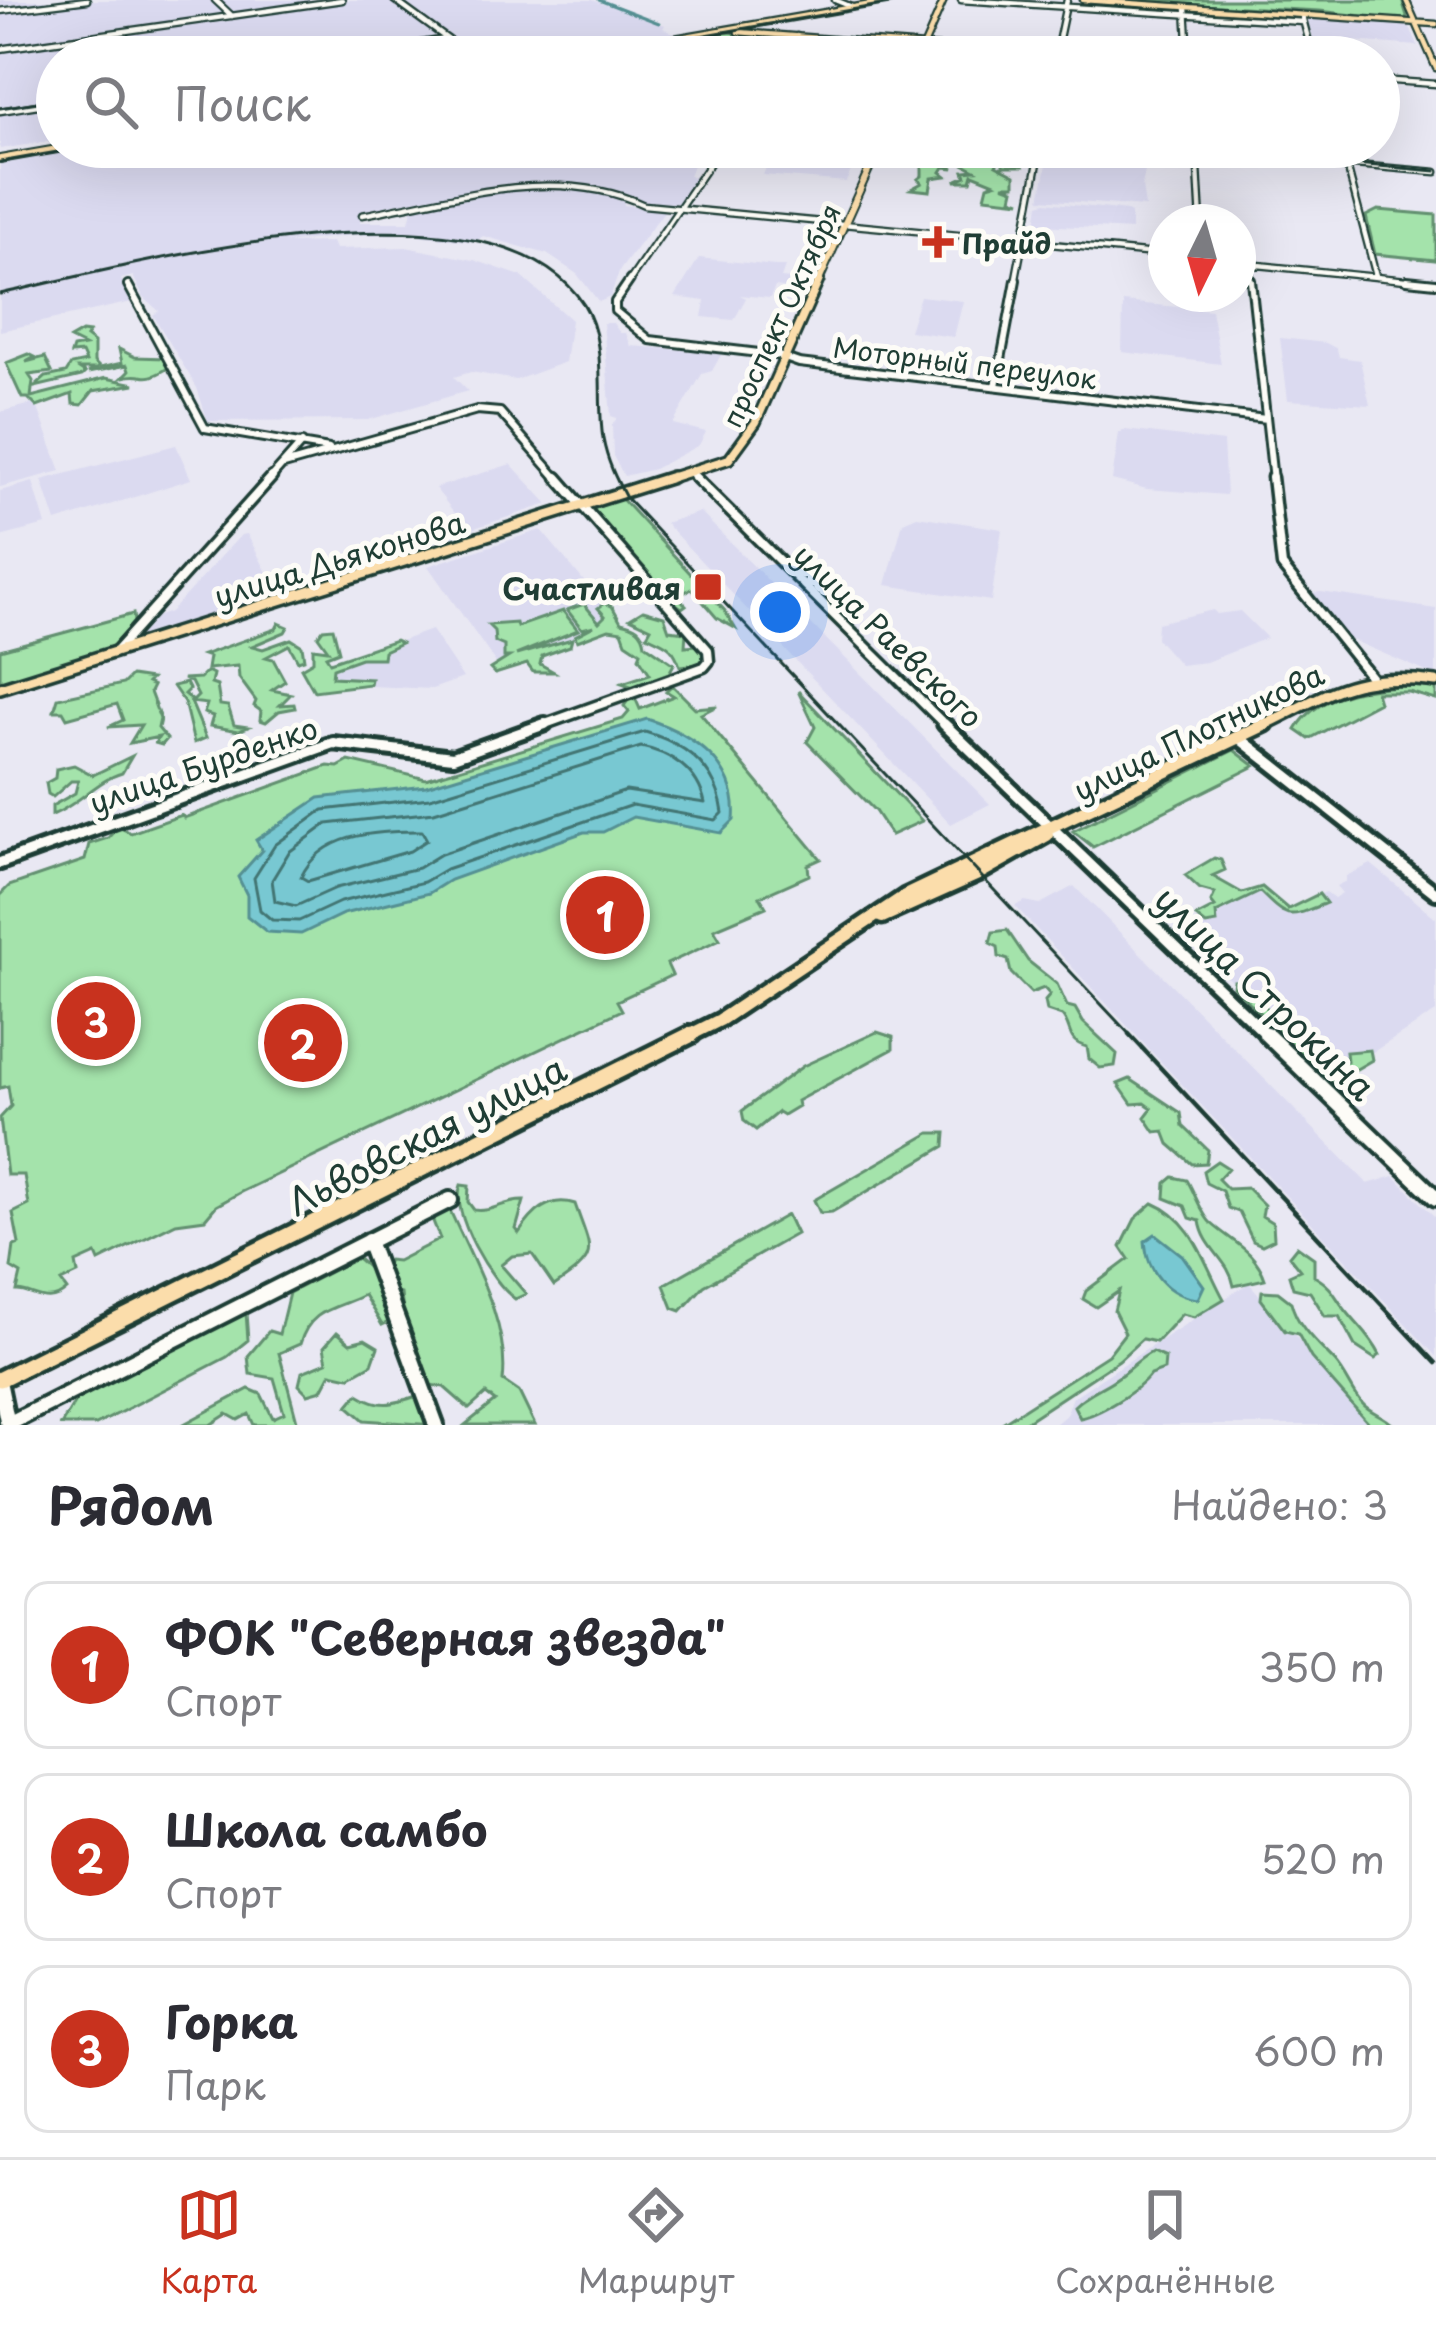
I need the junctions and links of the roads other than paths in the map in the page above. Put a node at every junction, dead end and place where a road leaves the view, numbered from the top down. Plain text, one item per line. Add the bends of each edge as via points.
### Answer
1 (87, 0) edge
2 (215, 0) edge
3 (342, 0) edge
4 (394, 0) edge
5 (835, 0) edge
6 (896, 0) edge
7 (943, 0) edge
8 (961, 0) edge
9 (1083, 0) edge
10 (1406, 0) edge
11 (1066, 3) edge
12 (852, 8) junction
13 (1186, 10) junction
14 (0, 11) edge
15 (232, 16) junction
16 (1302, 18) junction
17 (1415, 23) junction
18 (1436, 24) edge
19 (723, 30) junction
20 (91, 36) edge
21 (443, 36) edge
22 (688, 36) edge
23 (797, 36) edge
24 (928, 36) edge
25 (1059, 36) edge
26 (1188, 36) edge
27 (1307, 36) edge
28 (36, 44) edge
29 (0, 49) edge
30 (1436, 68) edge
31 (1400, 82) edge
32 (1434, 84) edge
33 (36, 105) edge
34 (0, 111) edge
35 (36, 148) edge
36 (36, 151) edge
37 (0, 156) edge
38 (707, 168) edge
39 (870, 168) edge
40 (1037, 168) edge
41 (1198, 168) edge
42 (1346, 168) edge
43 (1400, 168) edge
44 (1436, 171) edge
45 (1200, 204) edge
46 (680, 207) junction
47 (362, 215) dead end
48 (846, 223) junction
49 (1022, 241) junction
50 (1148, 253) edge
51 (1256, 264) edge
52 (1376, 277) junction
53 (1436, 283) edge
54 (128, 285) dead end
55 (1250, 312) edge
56 (786, 359) junction
57 (996, 386) junction
58 (1266, 419) junction
59 (305, 449) junction
60 (692, 474) junction
61 (582, 507) junction
62 (115, 652) junction
63 (1370, 677) junction
64 (1436, 682) edge
65 (0, 688) edge
66 (1239, 737) junction
67 (1054, 829) junction
68 (0, 846) edge
69 (2, 862) edge
70 (1436, 893) edge
71 (1436, 1198) edge
72 (450, 1200) dead end
73 (368, 1241) junction
74 (0, 1383) edge
75 (8, 1424) edge
76 (436, 1425) edge

1 - 14 street
2 - 15 street
3 - 15 street
4 - 21 street
5 - 12 street
6 - 12 main road
7 - 24 main road
8 - 11 street
9 - 13 main road
10 - 17 main road
11 - 13 street
11 - 25 street
12 - 19 main road
13 - 16 main road
13 - 26 street
15 - 20 street
16 - 17 main road
16 - 27 street
17 - 18 main road
17 - 30 main road
19 - 22 main road
19 - 23 main road
28 - 29 street
31 - 32 street
33 - 34 street
35 - 37 main road
36 - 37 main road
38 - 46 street
39 - 48 main road, проспект Октября
40 - 49 street
41 - 45 street
42 - 52 street
43 - 44 street
46 - 47 street via 542,184
46 - 48 street
46 - 56 street, Моторный переулок via 614,305 640,336
48 - 49 street
48 - 56 main road, проспект Октября
49 - 50 street
49 - 57 street
51 - 52 street
52 - 53 street
54 - 59 street via 205,428
55 - 58 street
56 - 57 street, Моторный переулок
56 - 60 main road, проспект Октября via 740,449
57 - 58 street, Моторный переулок
58 - 63 street via 1282,566
59 - 61 street via 490,409
59 - 62 street
60 - 61 main road, улица Дьяконова
60 - 67 street, улица Раевского
61 - 62 main road, улица Дьяконова
61 - 69 street, улица Бурденко via 708,650 704,667 453,757 334,743
62 - 65 main road, улица Дьяконова
63 - 64 main road, улица Плотникова
63 - 66 main road, улица Плотникова
66 - 67 main road, улица Плотникова
66 - 70 street
67 - 71 street, улица Строкина
67 - 74 main road, Львовская улица via 978,874 866,922 720,1020
68 - 69 street
72 - 73 street
73 - 75 street
73 - 76 street
74 - 75 street

